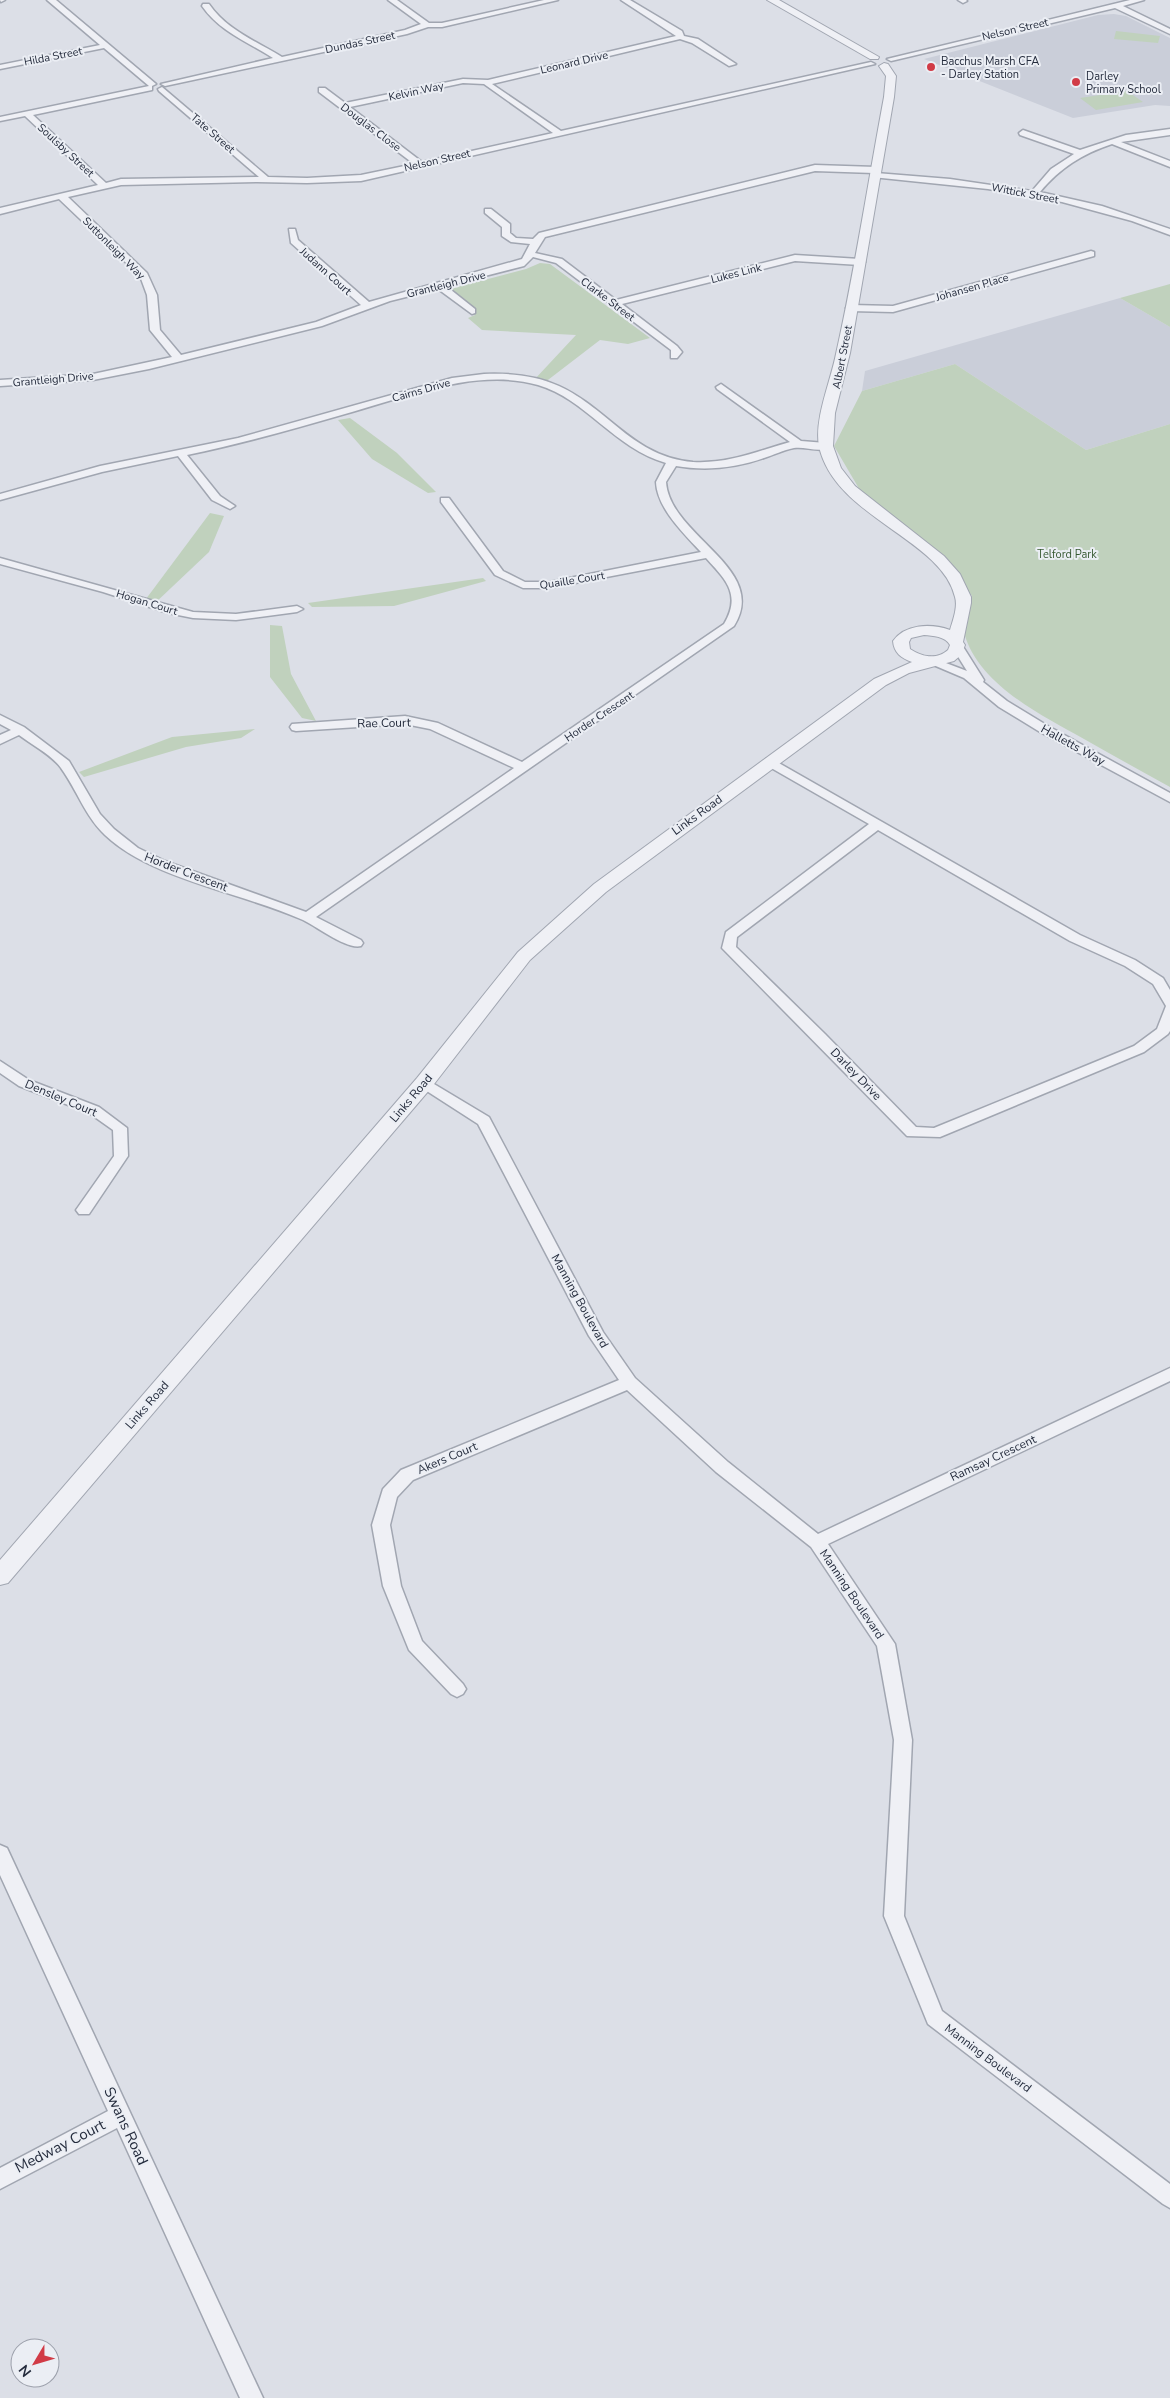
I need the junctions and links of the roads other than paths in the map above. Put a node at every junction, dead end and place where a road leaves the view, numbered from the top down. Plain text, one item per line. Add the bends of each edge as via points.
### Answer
1 (50, 0) edge
2 (392, 0) edge
3 (554, 0) edge
4 (625, 0) edge
5 (772, 0) edge
6 (1140, 0) edge
7 (206, 6) dead end
8 (1115, 6) junction
9 (428, 25) junction
10 (1170, 32) edge
11 (680, 37) junction
12 (105, 46) junction
13 (280, 59) junction
14 (872, 61) junction
15 (887, 62) junction
16 (732, 64) dead end
17 (0, 67) edge
18 (488, 82) junction
19 (150, 86) junction
20 (164, 87) junction
21 (322, 90) dead end
22 (344, 106) junction
23 (27, 114) junction
24 (0, 119) edge
25 (1170, 132) edge
26 (559, 133) junction
27 (1023, 133) dead end
28 (1114, 142) junction
29 (1080, 153) junction
30 (420, 164) junction
31 (1170, 164) edge
32 (876, 172) junction
33 (264, 177) junction
34 (104, 186) junction
35 (1034, 194) junction
36 (61, 196) junction
37 (0, 211) edge
38 (488, 212) dead end
39 (292, 231) dead end
40 (1170, 232) edge
41 (534, 242) junction
42 (1079, 250) dead end
43 (530, 254) junction
44 (1091, 254) junction
45 (1103, 258) dead end
46 (860, 262) junction
47 (440, 286) junction
48 (614, 303) junction
49 (367, 306) junction
50 (851, 308) junction
51 (472, 311) dead end
52 (674, 356) dead end
53 (179, 359) junction
54 (0, 384) edge
55 (721, 387) dead end
56 (799, 444) junction
57 (826, 446) junction
58 (181, 454) junction
59 (673, 462) junction
60 (0, 497) edge
61 (445, 500) dead end
62 (230, 506) dead end
63 (708, 554) junction
64 (0, 561) edge
65 (962, 597) junction
66 (297, 609) dead end
67 (924, 630) junction
68 (957, 644) junction
69 (902, 649) junction
70 (930, 661) junction
71 (880, 682) junction
72 (982, 685) junction
73 (0, 719) edge
74 (296, 727) dead end
75 (20, 730) junction
76 (0, 740) edge
77 (770, 762) junction
78 (522, 768) junction
79 (1170, 798) edge
80 (877, 824) junction
81 (307, 917) junction
82 (356, 943) dead end
83 (1170, 1010) edge
84 (0, 1066) edge
85 (424, 1083) junction
86 (84, 1210) dead end
87 (1170, 1374) edge
88 (630, 1382) junction
89 (817, 1542) junction
90 (0, 1576) edge
91 (457, 1689) dead end
92 (0, 1854) edge
93 (121, 2115) junction
94 (0, 2179) edge
95 (1170, 2197) edge
96 (252, 2398) edge

1 - 12 street
2 - 9 street
3 - 9 street, Dundas Street via 442,25
4 - 11 street via 679,33
5 - 14 street
6 - 8 street, Nelson Street
7 - 13 street via 210,14 243,38
8 - 10 street
8 - 15 street, Nelson Street
9 - 13 street, Dundas Street
11 - 16 street via 694,41
11 - 18 street, Leonard Drive
12 - 17 street, Hilda Street
12 - 19 street
13 - 20 street, Dundas Street
14 - 15 street
14 - 26 street, Nelson Street
15 - 32 street, Albert Street via 891,76
18 - 22 street, Kelvin Way via 463,81
18 - 26 street
19 - 20 street, Dundas Street
19 - 23 street
20 - 33 street, Tate Street
21 - 22 street, Douglas Close
22 - 30 street, Douglas Close
23 - 24 street
23 - 34 street, Soulsby Street
25 - 28 street
26 - 30 street, Nelson Street
27 - 29 street
28 - 29 street
28 - 31 street
29 - 35 street via 1056,169
30 - 33 street, Nelson Street via 357,178 292,181
32 - 35 street, Wittick Street
32 - 41 street via 814,168 542,235
32 - 46 street, Albert Street
33 - 34 street, Nelson Street via 124,182
34 - 36 street, Nelson Street
35 - 40 street, Wittick Street via 1094,208
36 - 37 street, Nelson Street
36 - 53 street, Suttonleigh Way via 144,275 152,295 155,330
38 - 41 street via 507,226 505,234 508,238
39 - 49 street, Judann Court via 294,241
41 - 43 street
42 - 44 street
43 - 47 street, Grantleigh Drive via 522,264
43 - 48 street, Clarke Street via 556,260
44 - 45 street
44 - 50 street, Johansen Place via 893,309
46 - 48 street, Lukes Link via 795,258
46 - 50 street, Albert Street
47 - 49 street, Grantleigh Drive
47 - 51 street
48 - 52 street, Clarke Street via 674,348 677,352
49 - 53 street, Grantleigh Drive via 319,324
50 - 57 street, Albert Street via 827,426
53 - 54 street, Grantleigh Drive via 94,377
55 - 56 street
56 - 57 street, Cairns Drive
56 - 59 street, Cairns Drive via 726,464
57 - 65 street, Albert Street via 848,486 935,557 952,574
58 - 59 street, Cairns Drive via 456,380 489,377 533,381 552,387 567,394 632,445
58 - 60 street, Cairns Drive via 100,469
58 - 62 street via 216,498
59 - 63 street, Horder Crescent via 661,483 665,501
61 - 63 street, Quaille Court via 499,573 523,585 549,585
63 - 78 street, Horder Crescent via 730,577 736,590 739,601 728,626
64 - 66 street, Hogan Court via 172,611 236,617
65 - 67 street via 956,611 944,622
65 - 68 street, Albert Street
67 - 68 street via 944,633
67 - 69 street, Links Road via 906,635 901,641
68 - 70 street, Links Road via 952,657
68 - 72 street, Halletts Way
69 - 70 street via 915,658
69 - 71 street, Links Road via 898,662
70 - 71 street, Links Road
70 - 72 street, Halletts Way
71 - 77 street, Links Road
72 - 79 street, Halletts Way via 1003,704 1044,729
73 - 75 street, Horder Crescent
74 - 78 street, Rae Court via 405,720 434,726
75 - 76 street
75 - 81 street, Horder Crescent via 65,764 95,816 133,851 160,864
77 - 80 street, Darley Drive
77 - 85 street, Links Road via 600,888 524,956
78 - 81 street, Horder Crescent
80 - 83 street, Darley Drive via 1075,938 1130,963 1158,981
80 - 83 street, Darley Drive via 731,935 729,948 912,1132 935,1133 1139,1049 1163,1031
81 - 82 street, Horder Crescent
84 - 86 street, Densley Court via 24,1083 94,1110 120,1128 121,1156
85 - 88 street, Manning Boulevard via 484,1121 597,1336
85 - 90 street, Links Road
87 - 89 street, Ramsay Crescent
88 - 89 street, Manning Boulevard via 722,1467
88 - 91 street, Akers Court via 407,1475 389,1494 381,1525 392,1586 416,1645
89 - 95 street, Manning Boulevard via 886,1644 903,1740 894,1916 935,2018
92 - 93 street, Swans Road
93 - 94 street, Medway Court
93 - 96 street, Swans Road

